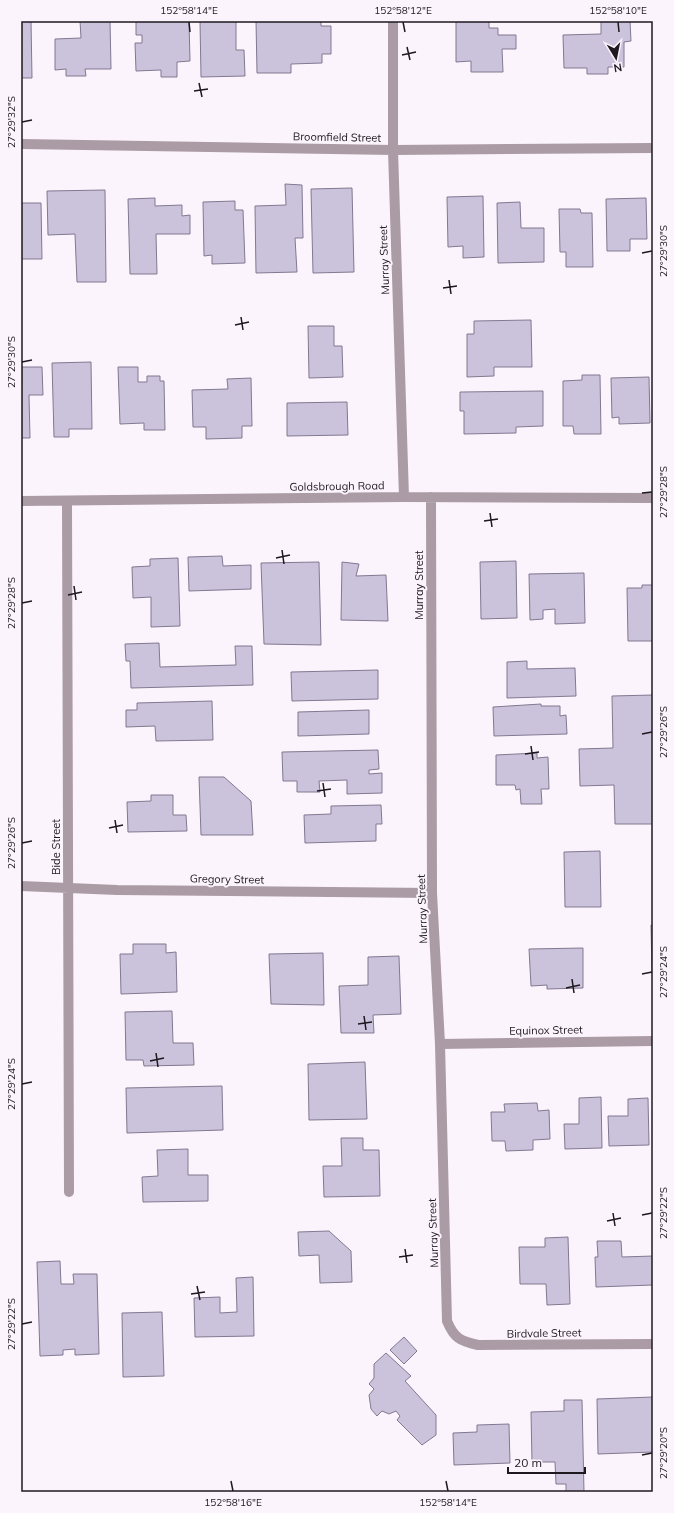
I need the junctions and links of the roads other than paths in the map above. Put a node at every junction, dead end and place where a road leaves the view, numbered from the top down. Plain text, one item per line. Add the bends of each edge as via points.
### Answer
1 (393, 21) edge
2 (21, 144) edge
3 (653, 148) edge
4 (393, 150) junction
5 (404, 497) junction
6 (431, 497) junction
7 (653, 498) edge
8 (21, 501) edge
9 (67, 501) junction
10 (21, 886) edge
11 (68, 888) junction
12 (432, 893) junction
13 (653, 1041) edge
14 (440, 1044) junction
15 (70, 1192) dead end
16 (447, 1321) joint
17 (653, 1344) edge

1 - 4 street, Murray Street
2 - 4 street, Broomfield Street
3 - 4 street, Broomfield Street
4 - 5 street, Murray Street
5 - 6 street, Goldsbrough Road
5 - 9 street, Goldsbrough Road
6 - 7 street, Goldsbrough Road
6 - 12 street, Murray Street
8 - 9 street, Goldsbrough Road
9 - 11 street, Bide Street
10 - 11 street, Gregory Street
11 - 12 street, Gregory Street
11 - 15 street, Bide Street
12 - 14 street, Murray Street
13 - 14 street, Equinox Street
14 - 16 street, Murray Street
16 - 17 street, Birdvale Street via 452,1334 464,1342 478,1346

